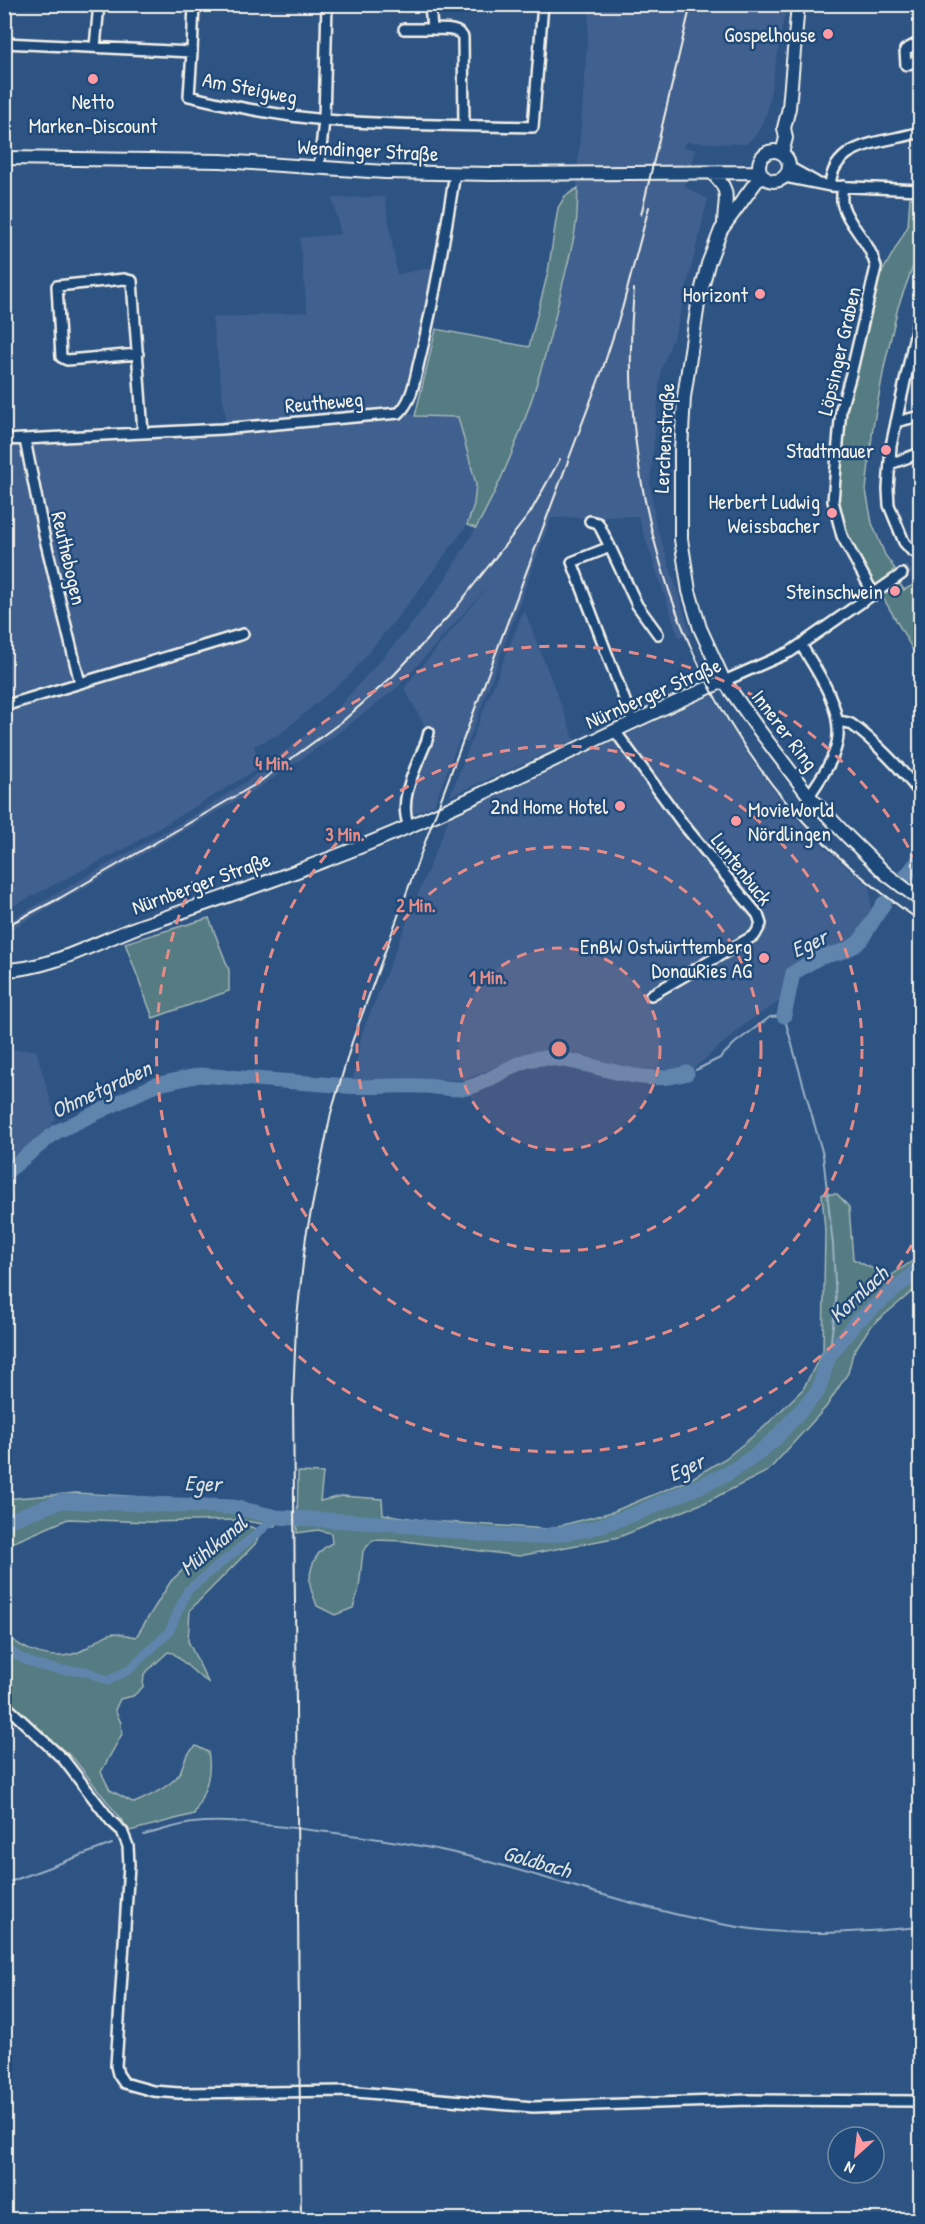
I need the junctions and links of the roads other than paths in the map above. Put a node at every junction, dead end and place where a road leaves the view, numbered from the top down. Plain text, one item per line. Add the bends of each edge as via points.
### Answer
1 (99, 4) edge
2 (194, 4) edge
3 (327, 4) edge
4 (430, 4) edge
5 (543, 4) edge
6 (798, 4) edge
7 (404, 29) dead end
8 (432, 29) junction
9 (4, 43) edge
10 (921, 46) edge
11 (95, 47) junction
12 (192, 52) junction
13 (921, 59) edge
14 (324, 120) junction
15 (464, 125) junction
16 (921, 132) edge
17 (777, 152) junction
18 (4, 158) edge
19 (319, 167) junction
20 (787, 172) junction
21 (455, 173) junction
22 (712, 173) junction
23 (762, 173) junction
24 (830, 186) junction
25 (843, 186) junction
26 (921, 190) edge
27 (724, 224) junction
28 (921, 312) edge
29 (138, 354) junction
30 (916, 357) edge
31 (921, 416) edge
32 (896, 422) junction
33 (143, 433) junction
34 (4, 440) edge
35 (25, 440) junction
36 (921, 453) edge
37 (890, 464) junction
38 (590, 520) dead end
39 (610, 547) junction
40 (921, 554) edge
41 (902, 574) tunnel mouth
42 (874, 595) junction
43 (243, 634) dead end
44 (658, 634) dead end
45 (801, 645) junction
46 (724, 681) junction
47 (80, 683) junction
48 (4, 706) edge
49 (837, 721) junction
50 (633, 722) junction
51 (615, 731) junction
52 (429, 732) dead end
53 (921, 793) edge
54 (809, 796) junction
55 (409, 826) junction
56 (921, 900) edge
57 (4, 970) edge
58 (651, 995) dead end
59 (4, 1704) edge
60 (921, 2101) edge

1 - 11 street
2 - 12 street
3 - 14 street
4 - 8 street
5 - 15 street, Am Steigweg via 533,127
6 - 17 main road via 791,88
7 - 8 street
8 - 15 street via 455,30 463,37
9 - 11 street, Am Steigweg
10 - 13 street via 916,44 905,50 906,65
11 - 12 street, Am Steigweg
12 - 14 street, Am Steigweg via 189,96
14 - 15 street, Am Steigweg
14 - 19 street
16 - 24 street via 876,142 847,154 836,162
17 - 20 main road via 787,159
17 - 23 main road via 766,153
18 - 19 main road, Wemdinger Straße via 157,159
19 - 21 main road, Wemdinger Straße
20 - 23 main road via 777,181
20 - 24 street
21 - 22 main road, Wemdinger Straße
21 - 33 street, Reutheweg via 427,330 410,395 399,413
22 - 23 main road, Wemdinger Straße via 737,166
22 - 27 main road via 726,190
23 - 27 main road, Lerchenstraße
24 - 25 street
25 - 26 street
25 - 42 street, Löpsinger Graben via 842,205 866,241 876,267 841,409 833,501 842,536
27 - 46 main road, Lerchenstraße via 708,264 690,349 684,397 680,510 688,591
28 - 30 street
29 - 29 street via 132,281 57,286 62,357 67,360
29 - 33 street
30 - 32 street
31 - 32 street
32 - 37 street
33 - 35 street, Reutheweg
34 - 35 street, Reutheweg
35 - 47 street, Reuthebogen
36 - 37 street
37 - 40 street via 889,505 904,542
38 - 39 street via 598,523
39 - 44 street via 637,605
39 - 50 street via 572,562
41 - 42 street, Nürnberger Straße
42 - 45 street, Nürnberger Straße
43 - 47 street
45 - 46 street, Nürnberger Straße
45 - 49 street via 832,703
46 - 50 main road, Nürnberger Straße
46 - 54 main road, Innerer Ring
47 - 48 street
49 - 53 street via 849,722
49 - 54 street via 835,750
50 - 51 main road, Nürnberger Straße
51 - 55 main road, Nürnberger Straße
51 - 58 street, Luntenbuck via 657,790 758,915 761,924 755,935
52 - 55 street via 405,799
54 - 56 main road, Innerer Ring via 886,874
55 - 57 main road, Nürnberger Straße via 65,956
59 - 60 street via 64,1760 122,1831 128,1846 116,2066 124,2083 178,2093 345,2091 533,2107 749,2100

